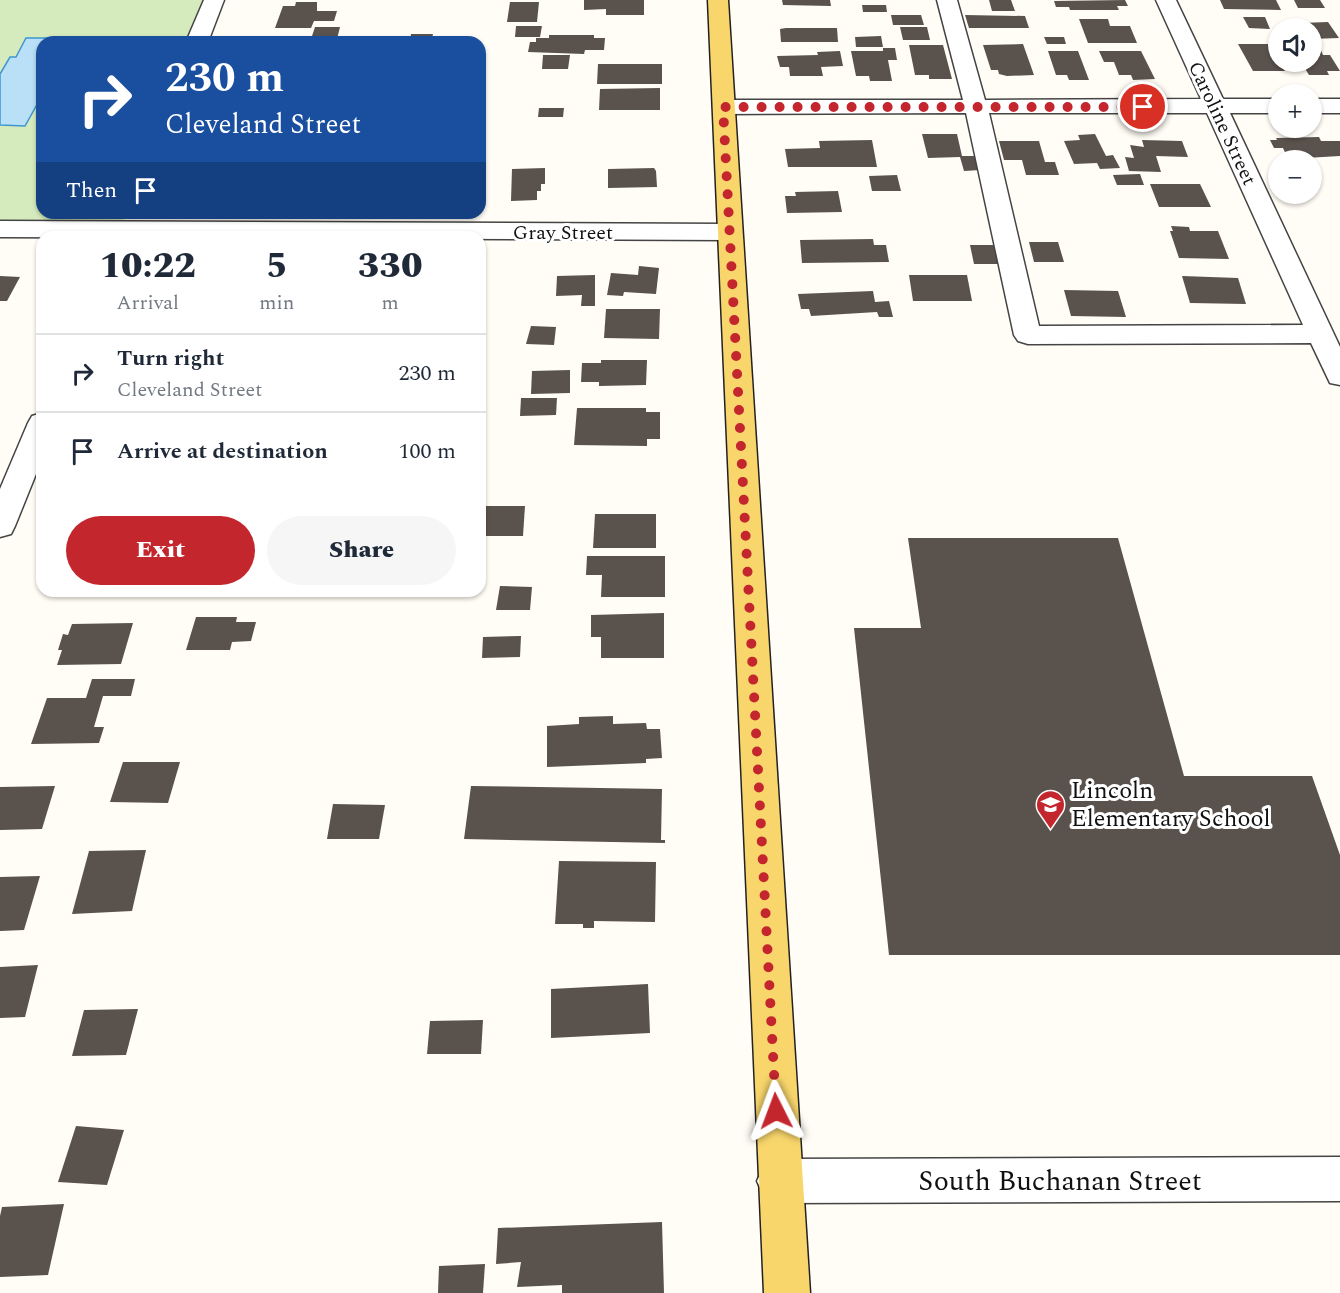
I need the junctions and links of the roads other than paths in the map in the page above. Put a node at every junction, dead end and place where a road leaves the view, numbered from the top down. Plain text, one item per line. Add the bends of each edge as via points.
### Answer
1 (214, 0) edge
2 (718, 0) edge
3 (947, 0) edge
4 (1166, 0) edge
5 (199, 36) edge
6 (1268, 106) edge
7 (1322, 106) edge
8 (1340, 106) edge
9 (723, 107) junction
10 (976, 107) junction
11 (1215, 107) junction
12 (466, 222) edge
13 (121, 227) edge
14 (0, 229) edge
15 (729, 232) junction
16 (1320, 334) junction
17 (1340, 376) edge
18 (36, 438) edge
19 (0, 526) edge
20 (1340, 1179) edge
21 (779, 1181) junction
22 (787, 1293) edge

1 - 5 street
2 - 9 main road
3 - 10 street
4 - 11 street, Caroline Street
6 - 11 street
7 - 8 street
9 - 10 street
9 - 15 main road
10 - 11 street
10 - 16 street via 1028,335
11 - 16 street, Caroline Street
12 - 13 street, Gray Street
12 - 15 street, Gray Street
13 - 14 street, Gray Street
15 - 21 main road
16 - 17 street, Caroline Street
18 - 19 street
20 - 21 street, South Buchanan Street
21 - 22 main road

